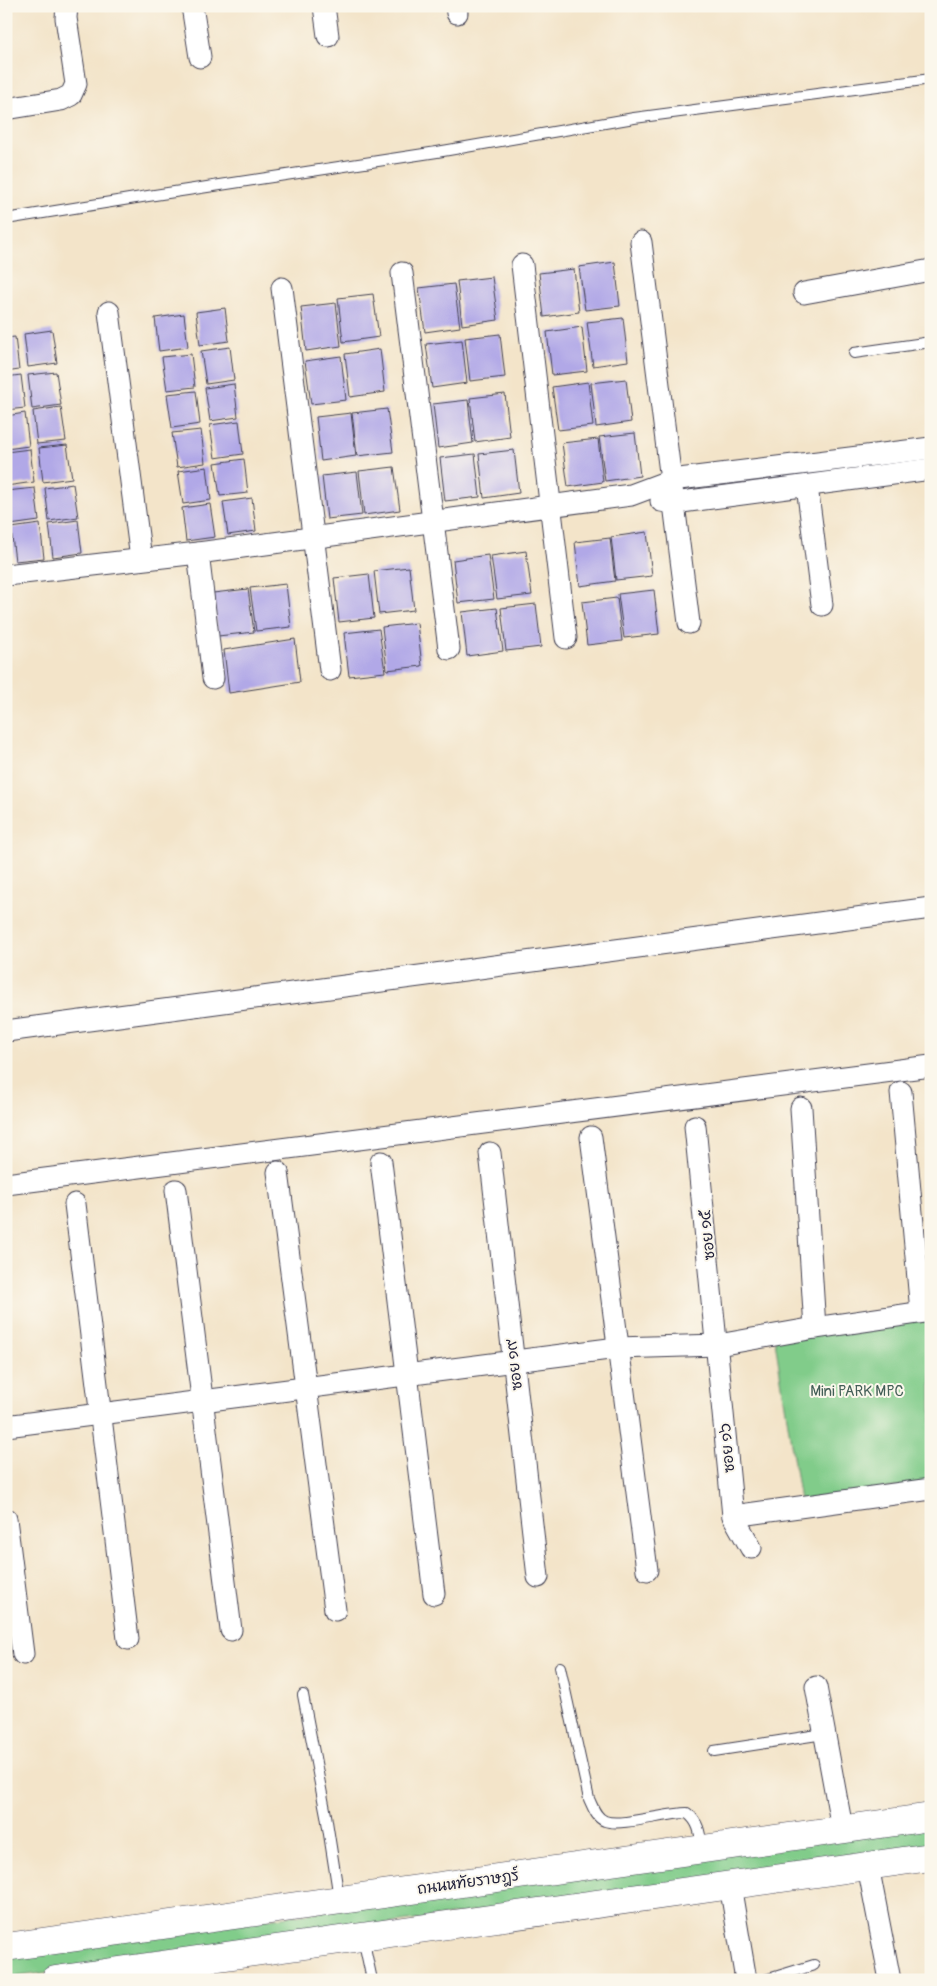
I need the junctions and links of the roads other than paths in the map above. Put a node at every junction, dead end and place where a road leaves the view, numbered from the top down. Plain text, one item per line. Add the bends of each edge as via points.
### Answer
1 (67, 6) edge
2 (192, 6) edge
3 (324, 6) edge
4 (328, 36) dead end
5 (200, 57) dead end
6 (931, 79) edge
7 (6, 109) edge
8 (6, 220) edge
9 (641, 242) dead end
10 (522, 265) dead end
11 (931, 270) edge
12 (402, 274) dead end
13 (282, 288) dead end
14 (804, 293) dead end
15 (110, 312) dead end
16 (931, 342) edge
17 (854, 353) dead end
18 (931, 448) edge
19 (931, 469) edge
20 (671, 480) junction
21 (807, 486) junction
22 (632, 495) junction
23 (674, 503) junction
24 (551, 506) junction
25 (433, 521) junction
26 (312, 538) junction
27 (198, 553) junction
28 (141, 559) junction
29 (6, 575) edge
30 (822, 606) dead end
31 (689, 623) dead end
32 (566, 638) dead end
33 (449, 649) dead end
34 (330, 670) dead end
35 (212, 678) dead end
36 (931, 908) edge
37 (6, 1031) edge
38 (931, 1066) edge
39 (902, 1092) dead end
40 (801, 1108) dead end
41 (696, 1126) dead end
42 (591, 1137) dead end
43 (490, 1152) dead end
44 (381, 1162) dead end
45 (278, 1172) dead end
46 (6, 1184) edge
47 (176, 1190) dead end
48 (75, 1204) dead end
49 (926, 1311) edge
50 (815, 1328) junction
51 (718, 1345) junction
52 (617, 1348) junction
53 (513, 1361) junction
54 (408, 1374) junction
55 (305, 1388) junction
56 (202, 1401) junction
57 (99, 1415) junction
58 (6, 1426) edge
59 (931, 1489) edge
60 (734, 1516) junction
61 (6, 1519) edge
62 (751, 1548) dead end
63 (647, 1570) dead end
64 (538, 1577) dead end
65 (434, 1594) dead end
66 (334, 1610) dead end
67 (231, 1630) dead end
68 (128, 1639) dead end
69 (23, 1654) dead end
70 (560, 1667) dead end
71 (816, 1687) dead end
72 (303, 1695) dead end
73 (824, 1734) junction
74 (714, 1751) dead end
75 (931, 1817) edge
76 (842, 1828) junction
77 (702, 1848) junction
78 (931, 1856) edge
79 (868, 1866) junction
80 (730, 1885) junction
81 (339, 1900) junction
82 (363, 1937) junction
83 (6, 1947) edge
84 (814, 1965) dead end
85 (73, 1978) edge
86 (372, 1980) edge
87 (746, 1980) edge
88 (765, 1980) edge
89 (890, 1980) edge

1 - 7 street via 76,84 72,95 62,100
2 - 5 street
3 - 4 street
6 - 8 lane via 634,118
9 - 20 street
10 - 24 street
11 - 14 street
12 - 25 street
13 - 26 street
15 - 28 street
16 - 17 lane
18 - 20 street
19 - 21 street
20 - 22 street
20 - 23 street
21 - 23 street
21 - 30 street
22 - 23 street
22 - 24 street
23 - 31 street
24 - 25 street
24 - 32 street
25 - 26 street
25 - 33 street
26 - 27 street
26 - 34 street
27 - 28 street
27 - 35 street
28 - 29 street
36 - 37 street
38 - 46 street
39 - 49 street
40 - 50 street
41 - 51 street, ซอย ๑๕
42 - 52 street
43 - 53 street, ซอย ๑๙
44 - 54 street
45 - 55 street
47 - 56 street
48 - 57 street
49 - 50 street
50 - 51 street
51 - 52 street
51 - 60 street, ซอย ๑๖
52 - 53 street
52 - 63 street
53 - 54 street
53 - 64 street, ซอย ๑๙
54 - 55 street
54 - 65 street
55 - 56 street
55 - 66 street
56 - 57 street
56 - 67 street
57 - 58 street
57 - 68 street
59 - 60 street
60 - 62 street, ซอย ๑๖
61 - 69 street
70 - 77 lane via 589,1799 595,1813 604,1821 616,1823 687,1812 699,1827
71 - 73 street
72 - 81 lane
73 - 74 lane
73 - 76 street
75 - 76 main road, ถนนหทัยราษฎร์
76 - 77 main road, ถนนหทัยราษฎร์
77 - 81 main road, ถนนหทัยราษฎร์
78 - 79 main road
79 - 80 main road
79 - 89 street
80 - 82 main road
80 - 87 street
81 - 83 main road, ถนนหทัยราษฎร์
82 - 85 main road
82 - 86 lane
84 - 88 lane

